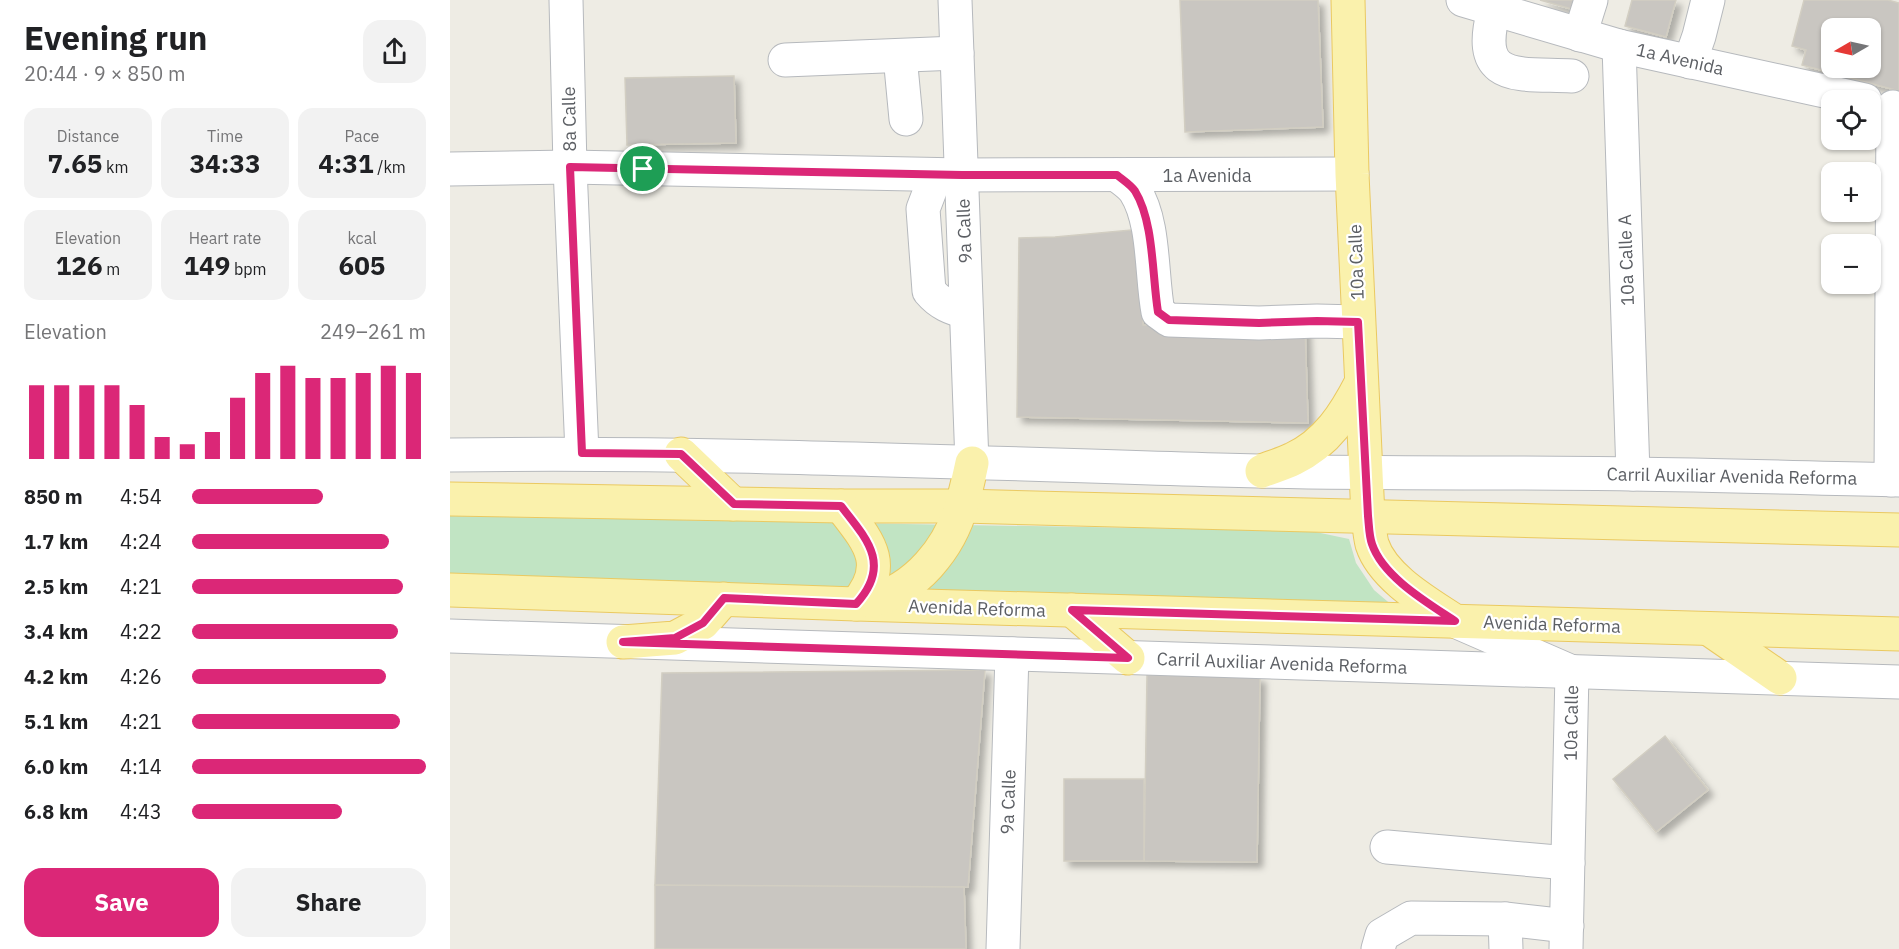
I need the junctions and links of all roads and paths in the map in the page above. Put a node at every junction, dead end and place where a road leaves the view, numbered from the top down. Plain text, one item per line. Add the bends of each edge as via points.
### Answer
1 (566, 0) edge
2 (955, 0) edge
3 (1348, 0) edge
4 (1463, 0) edge
5 (1591, 0) edge
6 (1708, 0) edge
7 (1494, 10) junction
8 (1580, 35) junction
9 (1619, 46) junction
10 (957, 53) junction
11 (900, 56) junction
12 (784, 60) dead end
13 (1690, 62) junction
14 (1572, 76) dead end
15 (1882, 104) edge
16 (906, 119) dead end
17 (570, 167) junction
18 (450, 169) edge
19 (1352, 174) junction
20 (949, 175) junction
21 (1117, 175) junction
22 (1358, 322) junction
23 (1361, 383) junction
24 (582, 453) junction
25 (681, 454) junction
26 (450, 455) edge
27 (972, 463) junction
28 (1262, 471) junction
29 (1366, 472) junction
30 (1633, 474) junction
31 (1895, 480) edge
32 (450, 499) edge
33 (734, 504) junction
34 (841, 506) junction
35 (962, 506) junction
36 (1368, 516) junction
37 (1899, 530) edge
38 (450, 590) edge
39 (724, 598) junction
40 (856, 604) junction
41 (1072, 610) junction
42 (1455, 621) junction
43 (1709, 629) junction
44 (1899, 634) edge
45 (450, 636) edge
46 (623, 642) junction
47 (1012, 654) junction
48 (1128, 658) junction
49 (1572, 672) junction
50 (1780, 678) junction
51 (1899, 682) edge
52 (1387, 847) dead end
53 (1568, 863) junction
54 (1506, 934) edge
55 (1566, 938) edge
56 (1003, 949) edge
57 (1378, 949) edge

1 - 17 street, 8a Calle
2 - 10 street, 9a Calle
3 - 19 main road, 10a Calle
4 - 7 street, 1a Avenida
5 - 8 street
6 - 13 street
7 - 8 street, 1a Avenida
7 - 14 street via 1489,28 1490,51 1501,69
8 - 9 street, 1a Avenida
9 - 13 street, 1a Avenida
9 - 30 street, 10a Calle A
10 - 11 street
10 - 20 street, 9a Calle
11 - 12 street
11 - 16 street
13 - 15 street, 1a Avenida
15 - 31 street
17 - 18 street, 1a Avenida
17 - 20 street, 1a Avenida
17 - 24 street, 8a Calle
19 - 21 street, 1a Avenida
19 - 22 main road, 10a Calle
20 - 21 street, 1a Avenida
20 - 27 street, 9a Calle via 966,312
21 - 22 street via 1134,190 1145,218 1158,312 1169,320
22 - 23 main road, 10a Calle
23 - 28 main road via 1345,413 1323,439 1294,459
23 - 29 main road, 10a Calle
24 - 25 street, Carril Auxiliar Avenida Reforma
24 - 26 street, Carril Auxiliar Avenida Reforma
25 - 27 street, Carril Auxiliar Avenida Reforma
25 - 33 main road
27 - 28 street, Carril Auxiliar Avenida Reforma
27 - 35 main road
28 - 29 street, Carril Auxiliar Avenida Reforma
29 - 30 street, Carril Auxiliar Avenida Reforma
29 - 36 main road, 10a Calle
30 - 31 street, Carril Auxiliar Avenida Reforma
32 - 33 main road
33 - 34 main road
34 - 35 main road
34 - 40 main road via 865,536 873,555 869,587
35 - 36 main road
35 - 40 main road via 949,537 920,574 880,598
36 - 37 main road
36 - 42 main road, 10a Calle via 1372,544 1381,562 1396,578
38 - 39 main road, Avenida Reforma
39 - 40 main road, Avenida Reforma
39 - 46 main road via 703,623 675,638
40 - 41 main road, Avenida Reforma
41 - 42 main road, Avenida Reforma
41 - 48 main road
42 - 43 main road, Avenida Reforma
42 - 49 street, 10a Calle
43 - 44 main road, Avenida Reforma
43 - 50 main road
45 - 46 street, Carril Auxiliar Avenida Reforma
46 - 47 street, Carril Auxiliar Avenida Reforma
47 - 48 street, Carril Auxiliar Avenida Reforma
47 - 56 street, 9a Calle
48 - 49 street, Carril Auxiliar Avenida Reforma
49 - 50 street, Carril Auxiliar Avenida Reforma
49 - 53 street, 10a Calle
50 - 51 street, Carril Auxiliar Avenida Reforma
52 - 53 street
53 - 55 street, 10a Calle
54 - 55 street
54 - 57 street via 1411,918 1382,934

